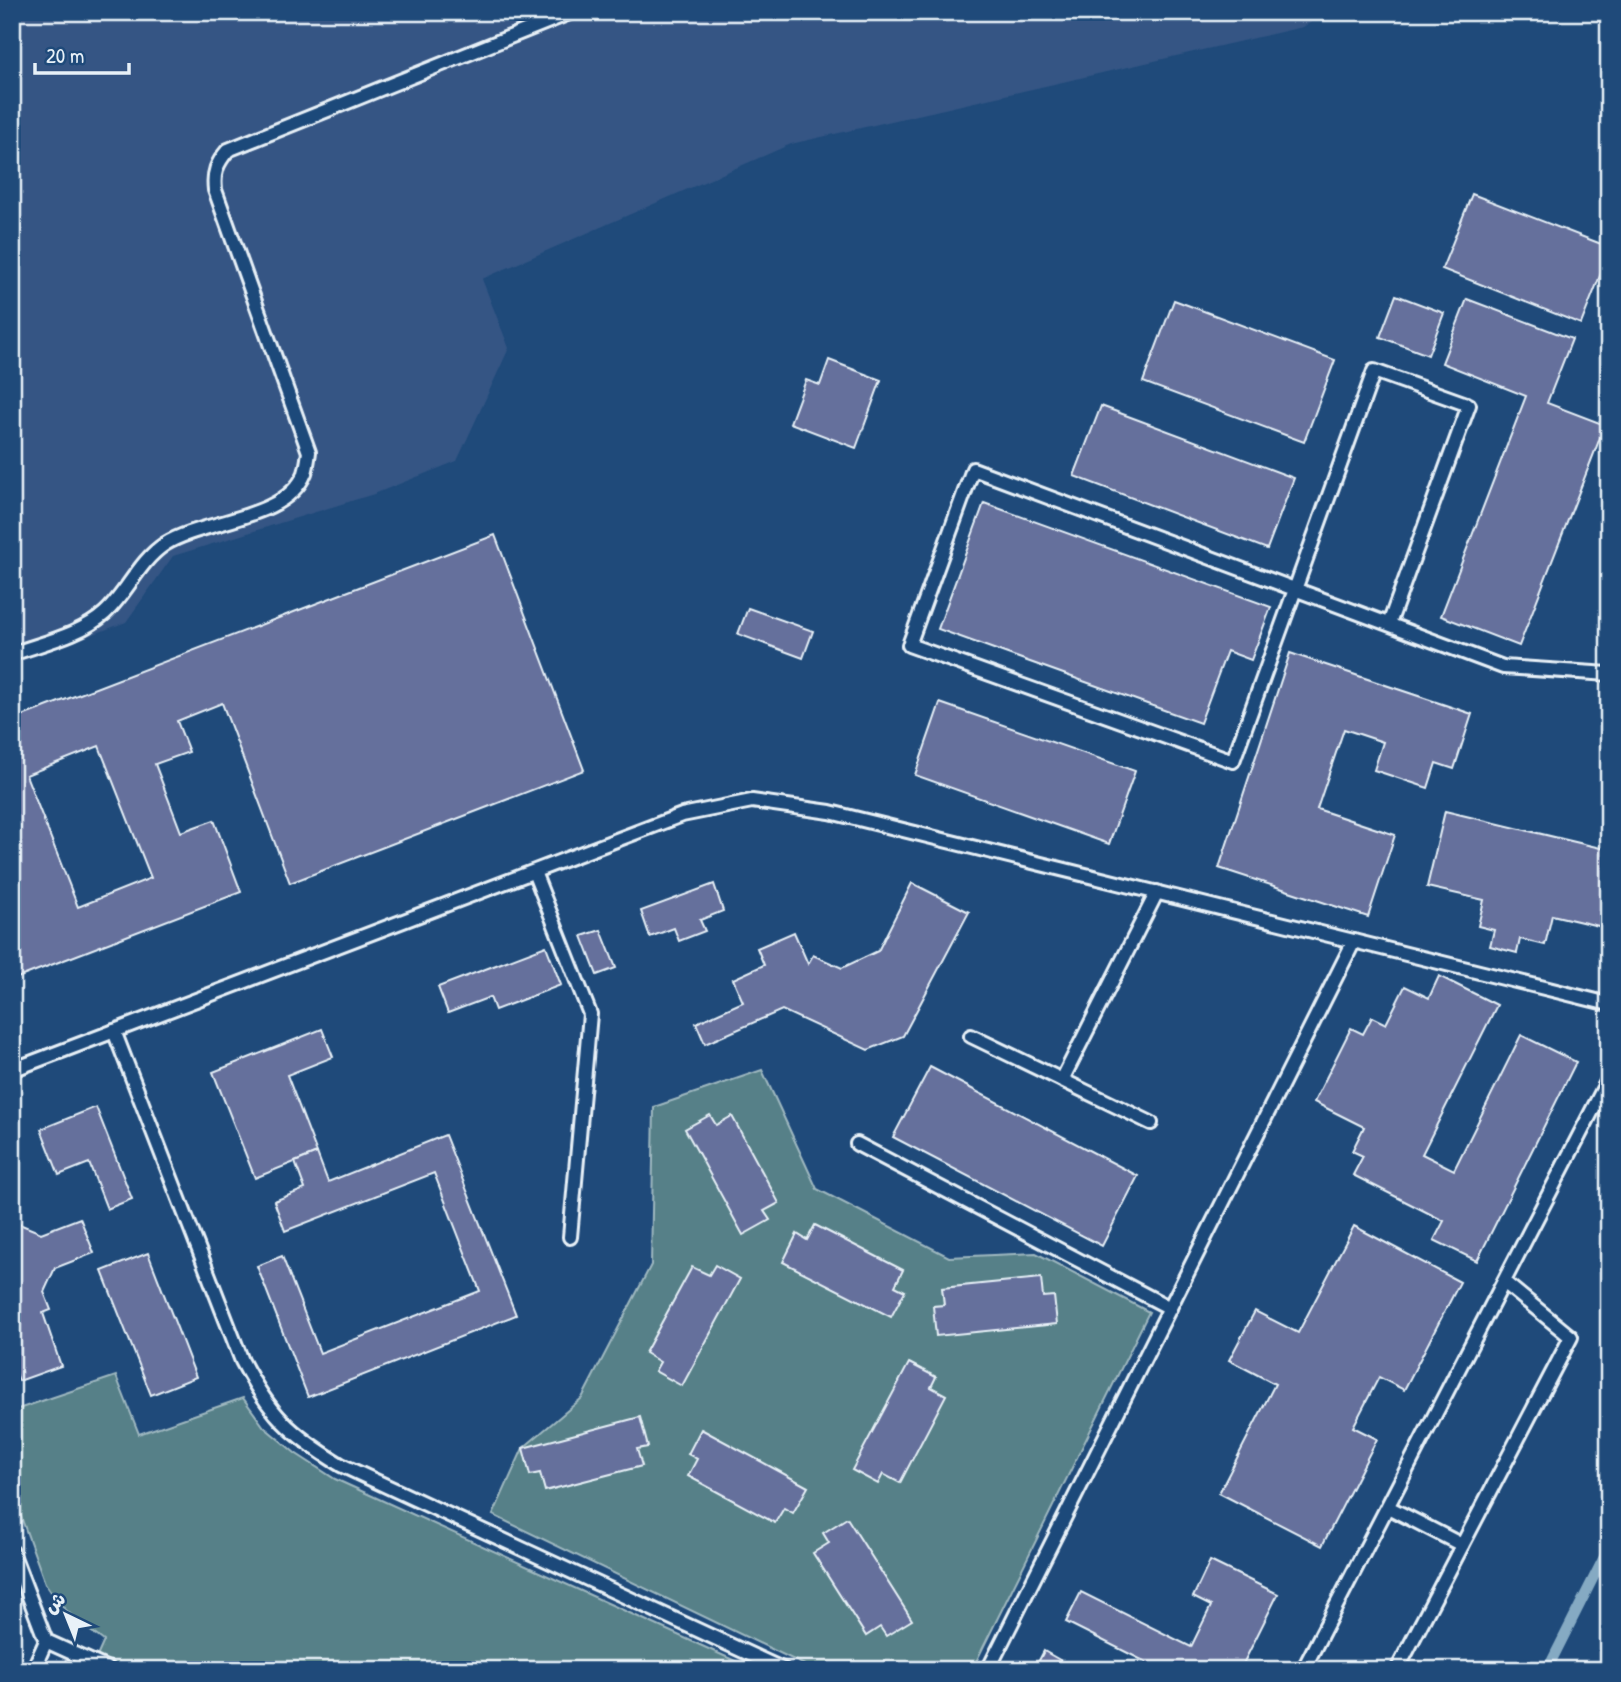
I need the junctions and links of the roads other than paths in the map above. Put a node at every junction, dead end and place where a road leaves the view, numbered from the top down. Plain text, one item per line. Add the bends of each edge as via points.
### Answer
1 (572, 12) edge
2 (1295, 589) junction
3 (1389, 624) junction
4 (12, 654) edge
5 (1609, 674) edge
6 (534, 872) junction
7 (1157, 892) junction
8 (1354, 941) junction
9 (1609, 1004) edge
10 (114, 1031) junction
11 (971, 1036) dead end
12 (12, 1070) edge
13 (1609, 1078) edge
14 (1062, 1080) junction
15 (1152, 1124) dead end
16 (857, 1144) dead end
17 (570, 1237) dead end
18 (1504, 1282) junction
19 (1170, 1308) junction
20 (1388, 1507) junction
21 (1462, 1545) junction
22 (12, 1552) edge
23 (46, 1641) junction
24 (33, 1670) edge
25 (110, 1670) edge
26 (784, 1670) edge
27 (988, 1670) edge
28 (1303, 1670) edge
29 (1397, 1670) edge

1 - 4 lane via 228,150 217,163 215,190 309,452 304,474 292,493 273,505 164,545 94,622
2 - 2 lane via 973,469 909,645 1233,761
2 - 3 lane
2 - 3 lane via 1374,371 1469,405
3 - 5 lane via 1503,667
6 - 7 lane via 682,815 752,801 830,811
6 - 10 lane
6 - 17 lane via 590,1014
7 - 8 lane
7 - 14 lane
8 - 9 lane
8 - 19 lane
10 - 12 lane
10 - 26 lane via 242,1361 277,1419 341,1465
11 - 14 lane
13 - 18 lane
14 - 15 lane
16 - 19 lane
18 - 20 lane
18 - 21 lane via 1571,1337
19 - 27 lane
20 - 21 lane
20 - 28 lane
21 - 29 lane
22 - 23 lane
23 - 24 lane
23 - 25 lane

